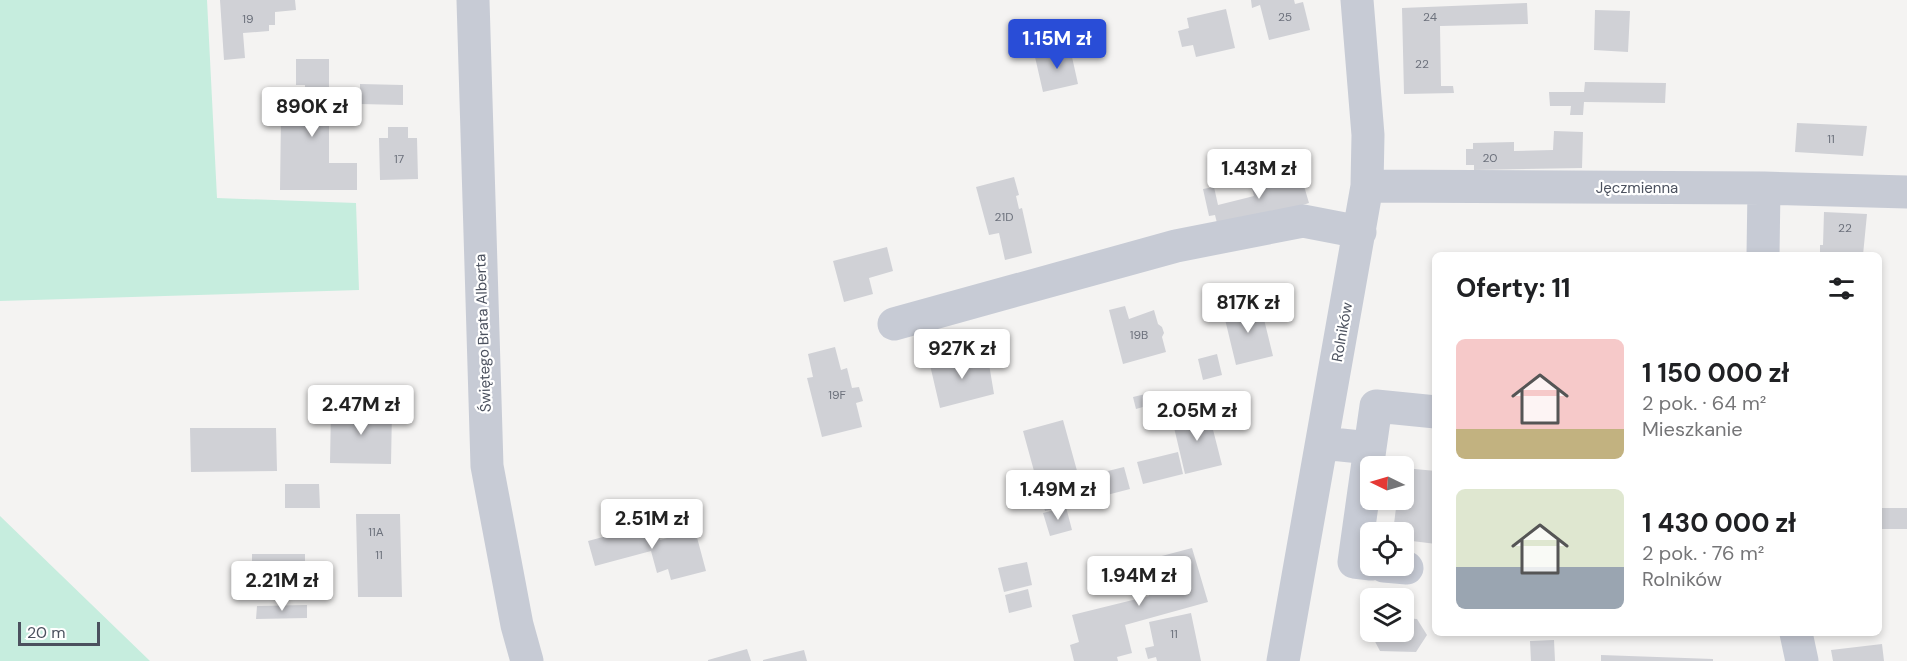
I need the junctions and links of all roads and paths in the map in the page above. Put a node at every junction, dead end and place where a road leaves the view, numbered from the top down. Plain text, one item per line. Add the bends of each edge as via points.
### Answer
1 (473, 0) edge
2 (1356, 0) edge
3 (1367, 186) junction
4 (1764, 188) junction
5 (1907, 192) edge
6 (1360, 232) junction
7 (1762, 252) edge
8 (894, 324) dead end
9 (1432, 412) edge
10 (1322, 443) junction
11 (1370, 448) junction
12 (1360, 563) edge
13 (1797, 636) edge
14 (527, 661) edge
15 (1283, 661) edge
16 (1802, 661) edge

1 - 14 street, Świętego Brata Alberta via 487,466
2 - 3 street, Rolników via 1368,135
3 - 4 street, Jęczmienna
3 - 6 street, Rolników
4 - 5 street, Jęczmienna
4 - 7 street
6 - 8 street via 1303,221 1176,246
6 - 10 street, Rolników
9 - 11 street via 1376,406
10 - 11 street
10 - 15 street, Rolników
11 - 12 street via 1354,562
13 - 16 street

